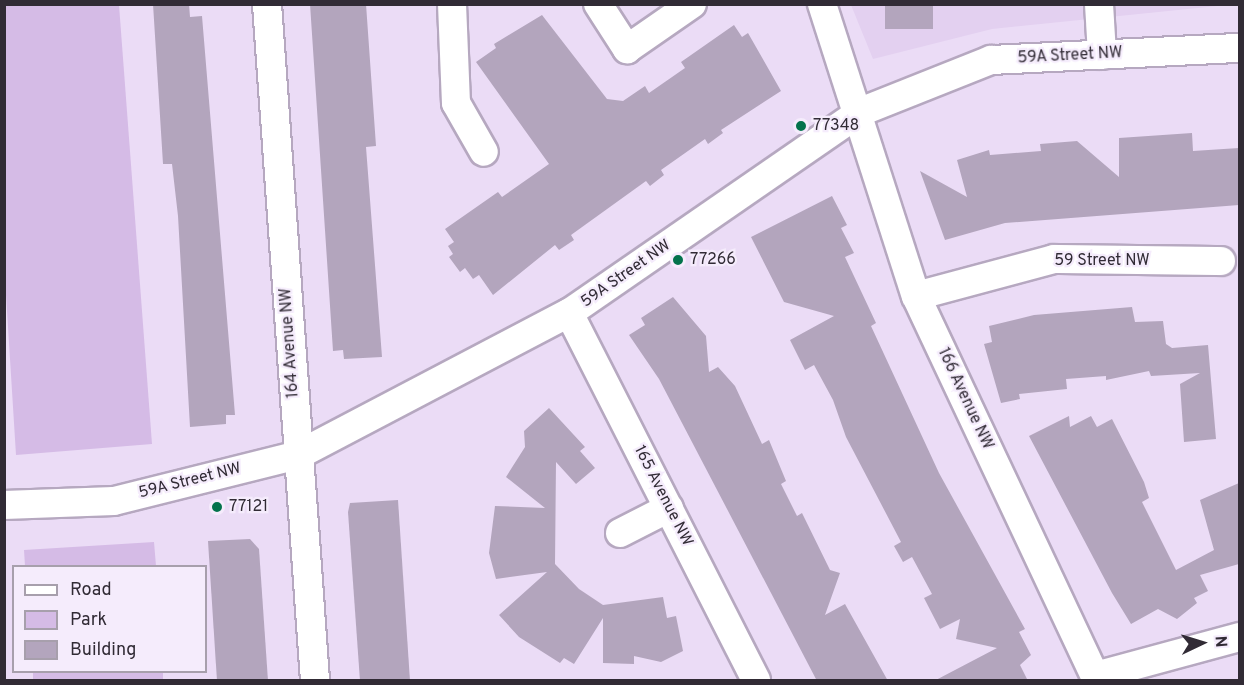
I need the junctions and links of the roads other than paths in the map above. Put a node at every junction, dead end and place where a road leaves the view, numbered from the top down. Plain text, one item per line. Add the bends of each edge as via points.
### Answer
1 (267, 4) edge
2 (452, 4) edge
3 (598, 4) edge
4 (692, 4) edge
5 (822, 4) edge
6 (1099, 4) edge
7 (1239, 48) edge
8 (1102, 55) junction
9 (860, 112) junction
10 (484, 152) dead end
11 (1221, 261) dead end
12 (916, 296) junction
13 (569, 313) junction
14 (298, 455) junction
15 (4, 505) edge
16 (669, 508) junction
17 (620, 533) dead end
18 (1239, 637) edge
19 (315, 681) edge
20 (756, 681) edge

1 - 14 street, 164 Avenue NW
2 - 10 street via 456,103
3 - 4 street via 627,49
5 - 9 street
6 - 8 street
7 - 8 street, 59A Street NW
8 - 9 street, 59A Street NW via 992,60
9 - 12 street, 166 Avenue NW
9 - 13 street, 59A Street NW
11 - 12 street, 59 Street NW via 1054,259
12 - 18 street, 166 Avenue NW via 1095,676
13 - 14 street, 59A Street NW
13 - 16 street, 165 Avenue NW
14 - 15 street, 59A Street NW via 114,501
14 - 19 street, 164 Avenue NW
16 - 17 street
16 - 20 street, 165 Avenue NW

